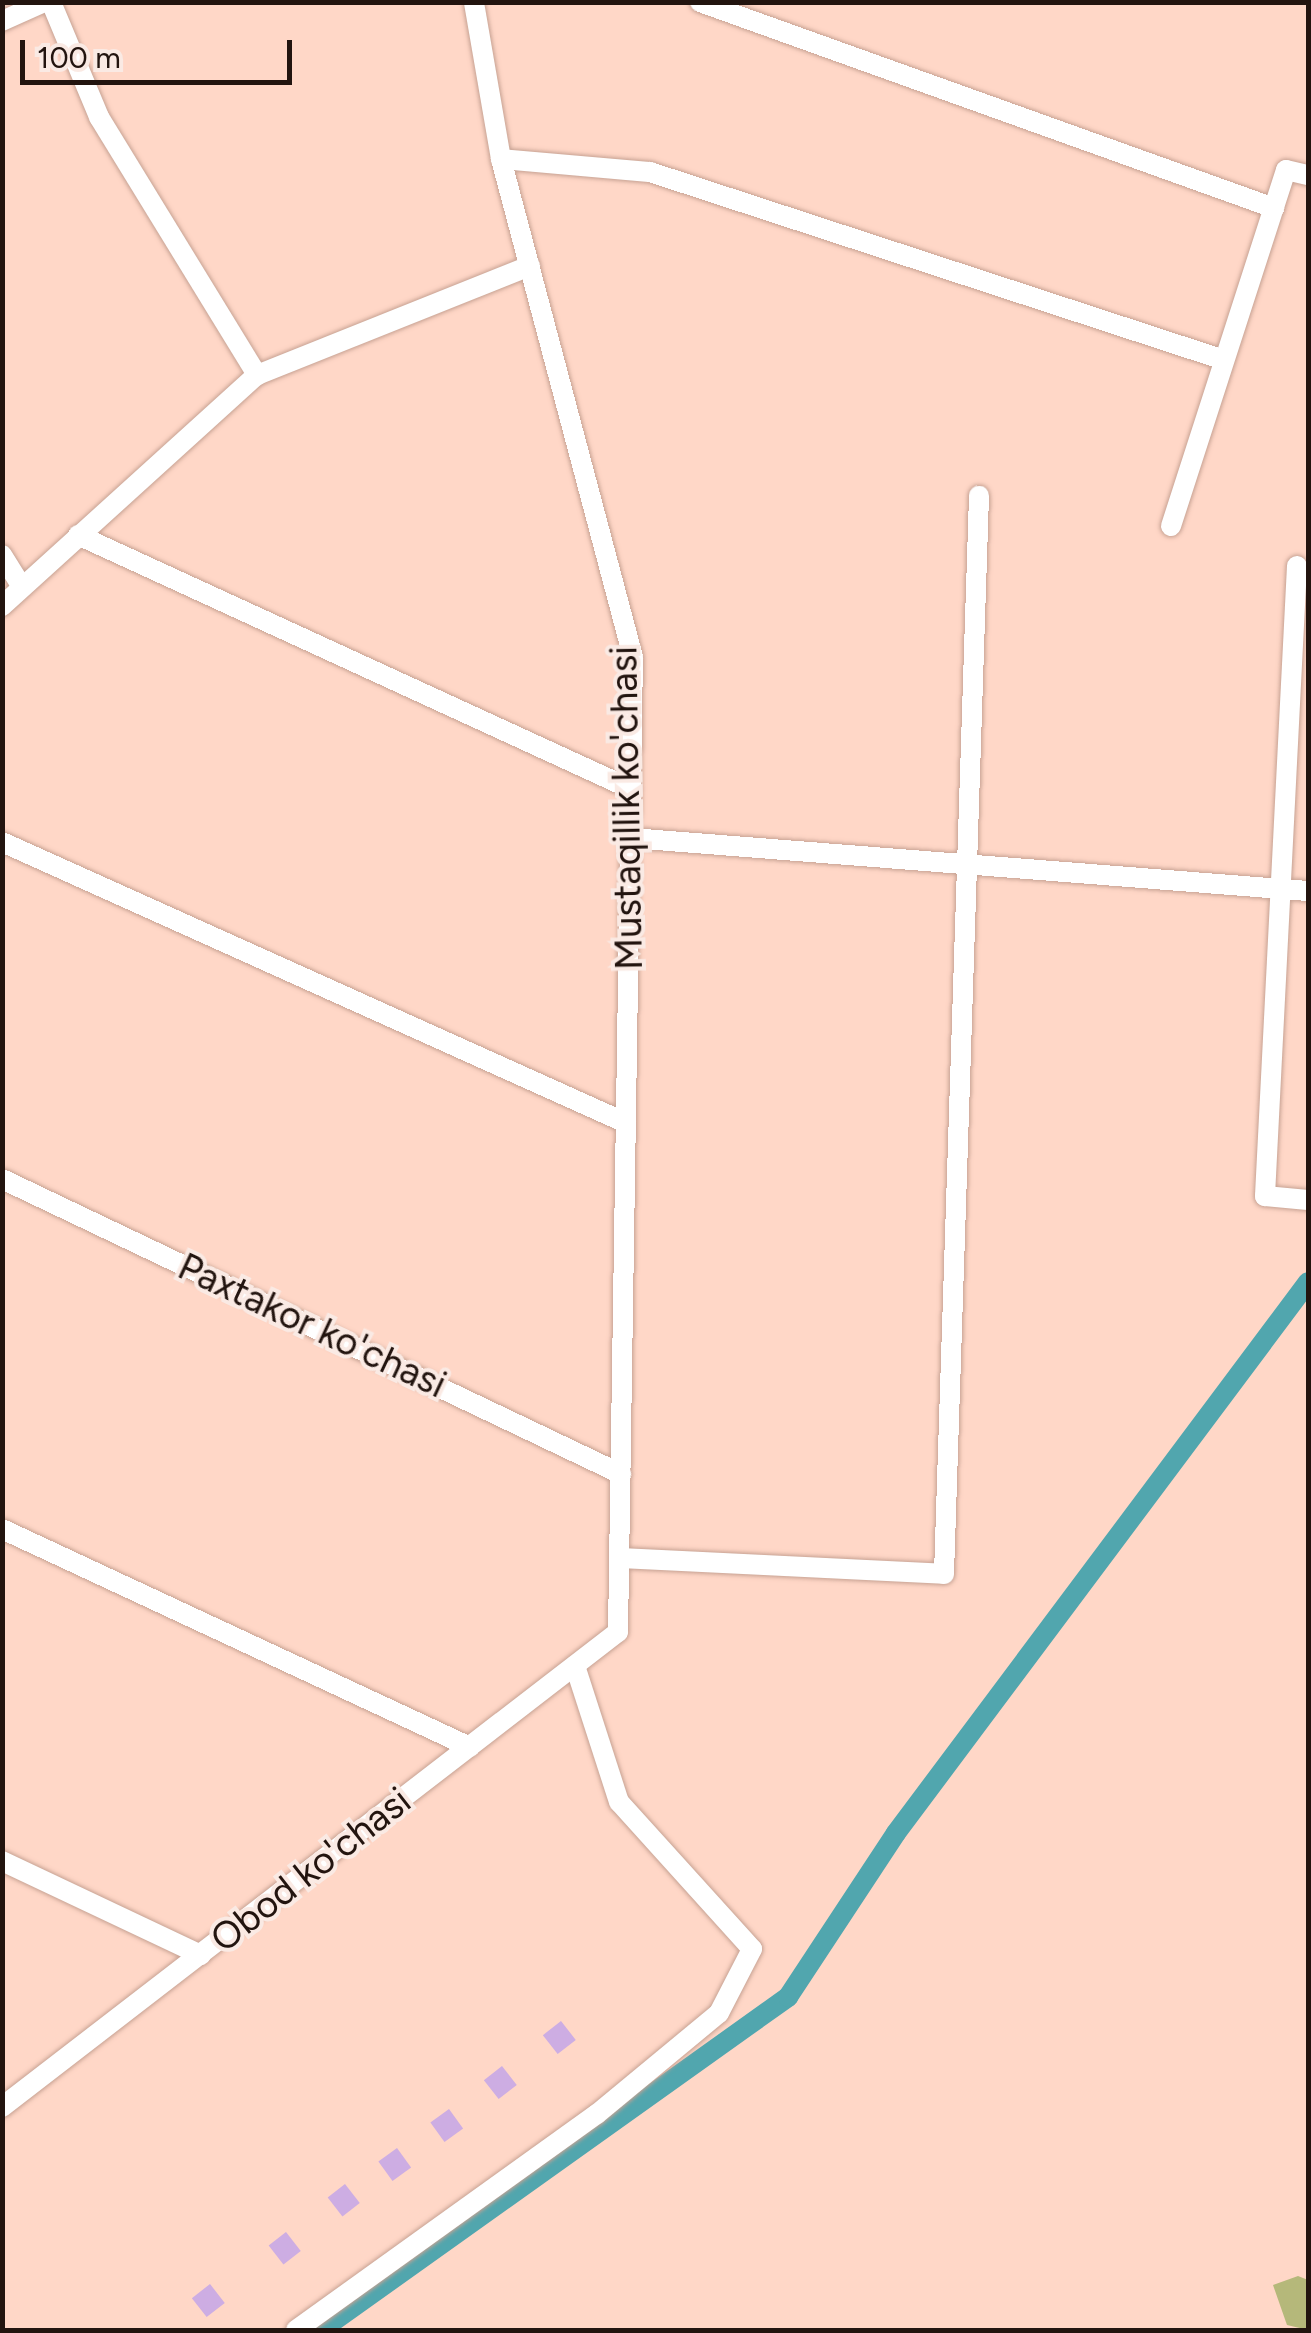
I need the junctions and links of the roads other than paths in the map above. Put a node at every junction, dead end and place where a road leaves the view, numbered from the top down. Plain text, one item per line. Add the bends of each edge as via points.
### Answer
1 (47, 2) edge
2 (474, 2) edge
3 (700, 2) edge
4 (2, 21) edge
5 (501, 160) junction
6 (1308, 175) edge
7 (1274, 208) junction
8 (530, 266) junction
9 (1221, 360) junction
10 (257, 375) junction
11 (979, 496) dead end
12 (1172, 526) dead end
13 (78, 534) junction
14 (2, 555) edge
15 (1296, 566) dead end
16 (22, 587) junction
17 (2, 606) edge
18 (631, 788) junction
19 (631, 838) junction
20 (2, 842) edge
21 (969, 865) junction
22 (1280, 889) junction
23 (1308, 891) edge
24 (626, 1122) junction
25 (2, 1179) edge
26 (1308, 1200) edge
27 (622, 1474) junction
28 (2, 1529) edge
29 (620, 1558) junction
30 (618, 1632) joint
31 (575, 1666) junction
32 (470, 1746) junction
33 (2, 1861) edge
34 (201, 1955) junction
35 (2, 2107) edge
36 (296, 2330) edge

1 - 4 street
1 - 10 street via 99,117
2 - 5 street, Mustaqillik ko'chasi
3 - 7 street
5 - 8 street, Mustaqillik ko'chasi
5 - 9 street via 650,172
6 - 7 street via 1286,170
7 - 9 street
8 - 10 street
8 - 18 street, Mustaqillik ko'chasi via 633,657
9 - 12 street
10 - 13 street
11 - 21 street
13 - 16 street
13 - 18 street
14 - 16 street
15 - 22 street
16 - 17 street
18 - 19 street, Mustaqillik ko'chasi
19 - 21 street
19 - 24 street, Mustaqillik ko'chasi
20 - 24 street
21 - 22 street
21 - 29 street via 944,1574
22 - 23 street
22 - 26 street via 1266,1196
24 - 27 street, Mustaqillik ko'chasi
25 - 27 street, Paxtakor ko'chasi
27 - 29 street, Mustaqillik ko'chasi
28 - 32 street
29 - 30 street, Mustaqillik ko'chasi
30 - 31 street, Obod ko'chasi
31 - 32 street, Obod ko'chasi
31 - 36 street via 619,1802 752,1949 719,2013 597,2114
32 - 34 street, Obod ko'chasi
33 - 34 street
34 - 35 street, Obod ko'chasi

